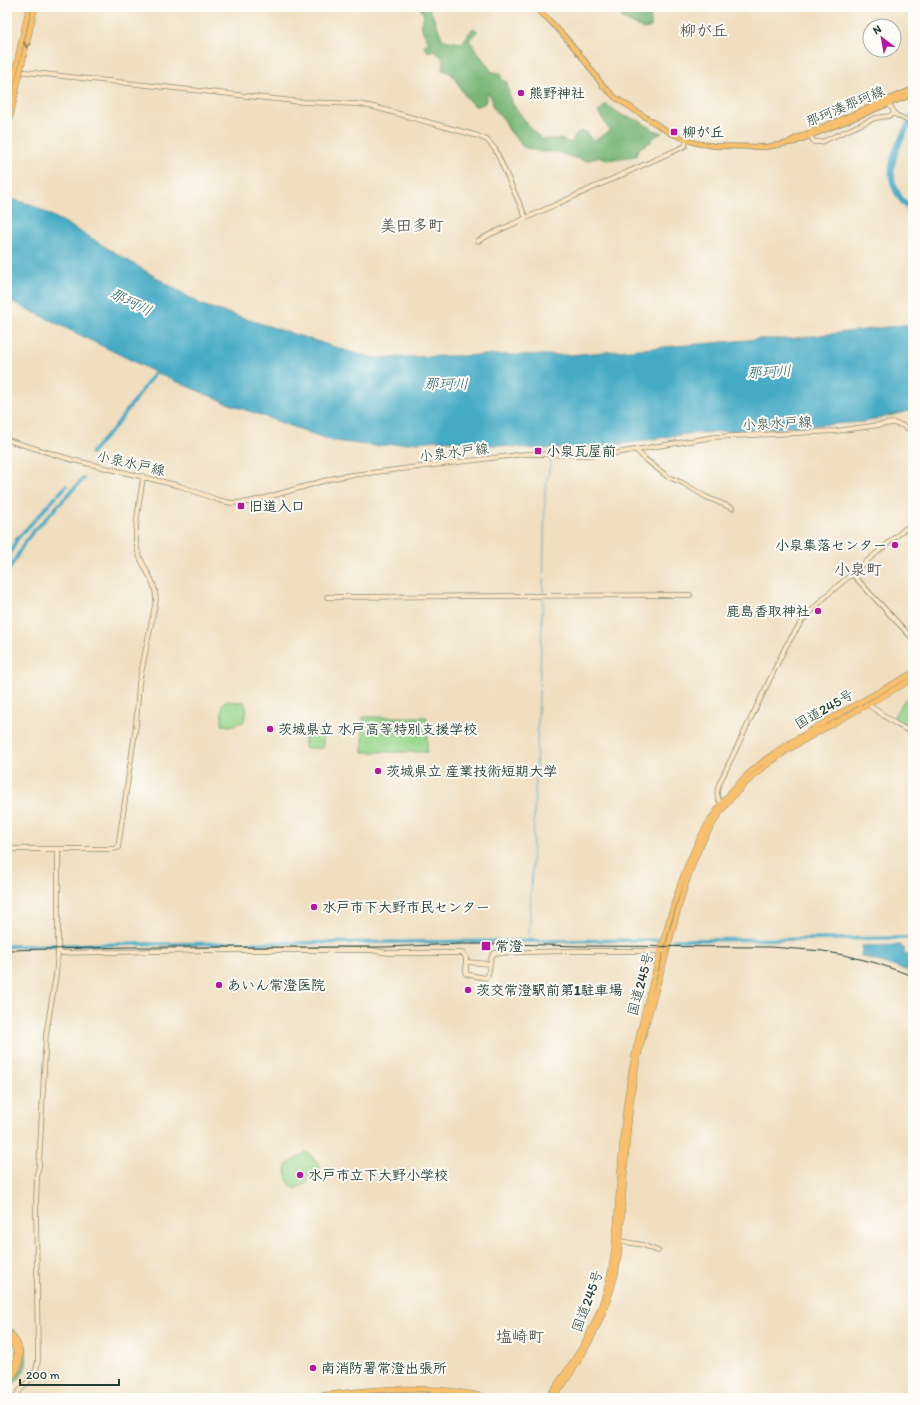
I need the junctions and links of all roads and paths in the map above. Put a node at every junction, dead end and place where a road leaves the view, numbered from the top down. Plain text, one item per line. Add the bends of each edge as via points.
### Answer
1 (29, 7) edge
2 (35, 7) edge
3 (534, 7) edge
4 (7, 70) edge
5 (913, 89) edge
6 (913, 94) edge
7 (889, 104) junction
8 (7, 107) edge
9 (894, 113) junction
10 (913, 123) edge
11 (7, 131) edge
12 (811, 137) junction
13 (686, 140) junction
14 (786, 144) junction
15 (526, 218) junction
16 (478, 241) dead end
17 (913, 431) edge
18 (7, 440) edge
19 (636, 450) junction
20 (143, 476) junction
21 (732, 508) dead end
22 (913, 522) edge
23 (852, 574) junction
24 (690, 595) dead end
25 (327, 597) dead end
26 (913, 639) edge
27 (913, 673) edge
28 (913, 679) edge
29 (866, 702) junction
30 (913, 733) edge
31 (723, 805) junction
32 (7, 849) edge
33 (58, 849) junction
34 (661, 951) junction
35 (667, 951) junction
36 (58, 953) junction
37 (467, 962) junction
38 (490, 964) junction
39 (620, 1241) junction
40 (658, 1251) dead end
41 (7, 1332) edge
42 (7, 1336) edge
43 (7, 1376) edge
44 (7, 1380) edge
45 (15, 1398) edge
46 (299, 1398) edge
47 (345, 1398) edge
48 (462, 1398) edge
49 (490, 1398) edge
50 (548, 1398) edge
51 (554, 1398) edge

1 - 8 highway, bridge
2 -> 11 highway, bridge
3 - 13 main road, 那珂湊那珂線 via 566,38 603,86 616,98 670,133
4 - 15 street via 380,108 487,140 495,149
5 - 14 main road, 那珂湊那珂線 via 794,138
6 - 7 main road, 那珂湊那珂線
7 - 9 street
7 - 12 main road, 那珂湊那珂線
9 - 10 street
9 - 12 street via 875,118 822,142 814,142
12 - 14 main road, 那珂湊那珂線
13 - 14 main road, 那珂湊那珂線 via 726,146 769,147
13 - 15 street via 685,146
15 - 16 street
17 - 19 street, 小泉水戸線 via 893,423 836,431 714,437
18 - 20 street, 小泉水戸線 via 73,460
19 - 20 street, 小泉水戸線 via 600,455 525,454 344,476 239,503 218,500
19 - 21 street via 668,477
20 - 33 street via 136,540 139,554 155,587 156,600 139,683 136,725 119,845 116,849
22 - 23 street
23 - 26 street
23 - 31 street via 811,609 786,646 719,784 716,793
24 - 25 street
27 - 29 highway, 国道245号
28 - 29 highway, 国道245号
29 - 30 street
29 - 31 highway, 国道245号 via 777,756
31 - 34 highway, 国道245号 via 704,828 688,862
31 - 35 highway, 国道245号 via 692,864
32 - 33 street
33 - 36 street
34 - 35 street
34 - 38 street via 494,953
34 - 50 highway, 国道245号 via 628,1088 616,1240 610,1276 588,1336
35 - 39 highway, 国道245号 via 644,1031 634,1082
36 - 37 street via 370,950 462,953
36 - 45 street via 46,1034 37,1174 38,1365 32,1379
37 - 38 street
37 - 38 street via 466,974 485,978 488,976
39 - 40 street
39 - 51 highway, 国道245号 via 614,1276 597,1327 582,1356
41 - 44 highway via 17,1342 20,1357 16,1372
42 - 43 highway via 14,1343 17,1356 14,1369
46 - 49 highway via 412,1388
47 - 48 highway via 386,1394 432,1394

